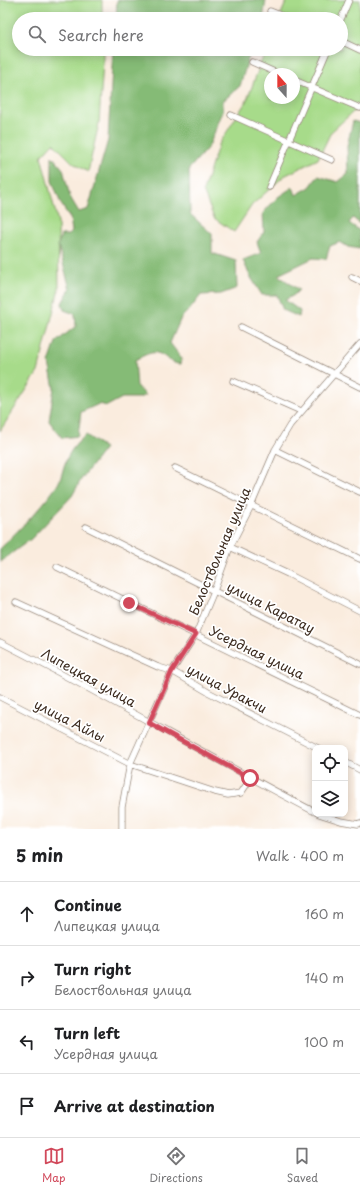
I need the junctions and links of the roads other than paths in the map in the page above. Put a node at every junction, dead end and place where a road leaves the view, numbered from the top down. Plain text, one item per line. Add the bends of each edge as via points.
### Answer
1 (349, 0) edge
2 (270, 10) dead end
3 (274, 12) edge
4 (344, 12) edge
5 (348, 45) edge
6 (360, 50) edge
7 (325, 56) edge
8 (252, 62) dead end
9 (266, 68) edge
10 (300, 83) edge
11 (312, 88) junction
12 (360, 108) edge
13 (231, 115) dead end
14 (289, 141) junction
15 (332, 160) dead end
16 (269, 187) dead end
17 (352, 277) dead end
18 (360, 281) edge
19 (241, 327) dead end
20 (360, 344) edge
21 (333, 374) junction
22 (233, 381) dead end
23 (360, 387) edge
24 (301, 411) junction
25 (275, 450) junction
26 (175, 468) dead end
27 (360, 492) edge
28 (251, 506) junction
29 (86, 527) dead end
30 (230, 547) junction
31 (360, 559) edge
32 (57, 567) dead end
33 (214, 591) junction
34 (16, 602) dead end
35 (360, 611) edge
36 (196, 634) junction
37 (0, 642) edge
38 (360, 664) edge
39 (172, 671) junction
40 (0, 696) edge
41 (360, 715) edge
42 (149, 723) junction
43 (312, 745) edge
44 (130, 764) junction
45 (348, 764) edge
46 (360, 770) edge
47 (250, 778) junction
48 (312, 810) edge
49 (328, 817) edge
50 (359, 824) edge
51 (122, 829) edge

1 - 4 street
2 - 3 street
5 - 6 street
7 - 11 street
8 - 9 street
10 - 11 street
11 - 12 street
11 - 14 street
13 - 14 street
14 - 15 street
14 - 16 street
17 - 18 street
19 - 21 street
20 - 21 street, Белоствольная улица
21 - 23 street
21 - 24 street, Белоствольная улица
22 - 24 street
24 - 25 street, Белоствольная улица
25 - 27 street
25 - 28 street, Белоствольная улица
26 - 28 street
28 - 30 street, Белоствольная улица
28 - 31 street
29 - 33 street, улица Каратау
30 - 33 street, Белоствольная улица
30 - 35 street
32 - 36 street, Усердная улица
33 - 36 street, Белоствольная улица
33 - 38 street, улица Каратау
34 - 39 street, улица Уракчи via 158,667
36 - 39 street, Белоствольная улица
36 - 41 street, Усердная улица
37 - 42 street, Липецкая улица
39 - 42 street, Белоствольная улица
39 - 43 street, улица Уракчи
40 - 44 street, улица Айлы
42 - 44 street, Белоствольная улица
42 - 47 street, Липецкая улица
44 - 47 street, улица Айлы via 228,795 241,793
44 - 51 street, Белоствольная улица via 122,807
45 - 46 street
47 - 48 street, Липецкая улица
49 - 50 street

